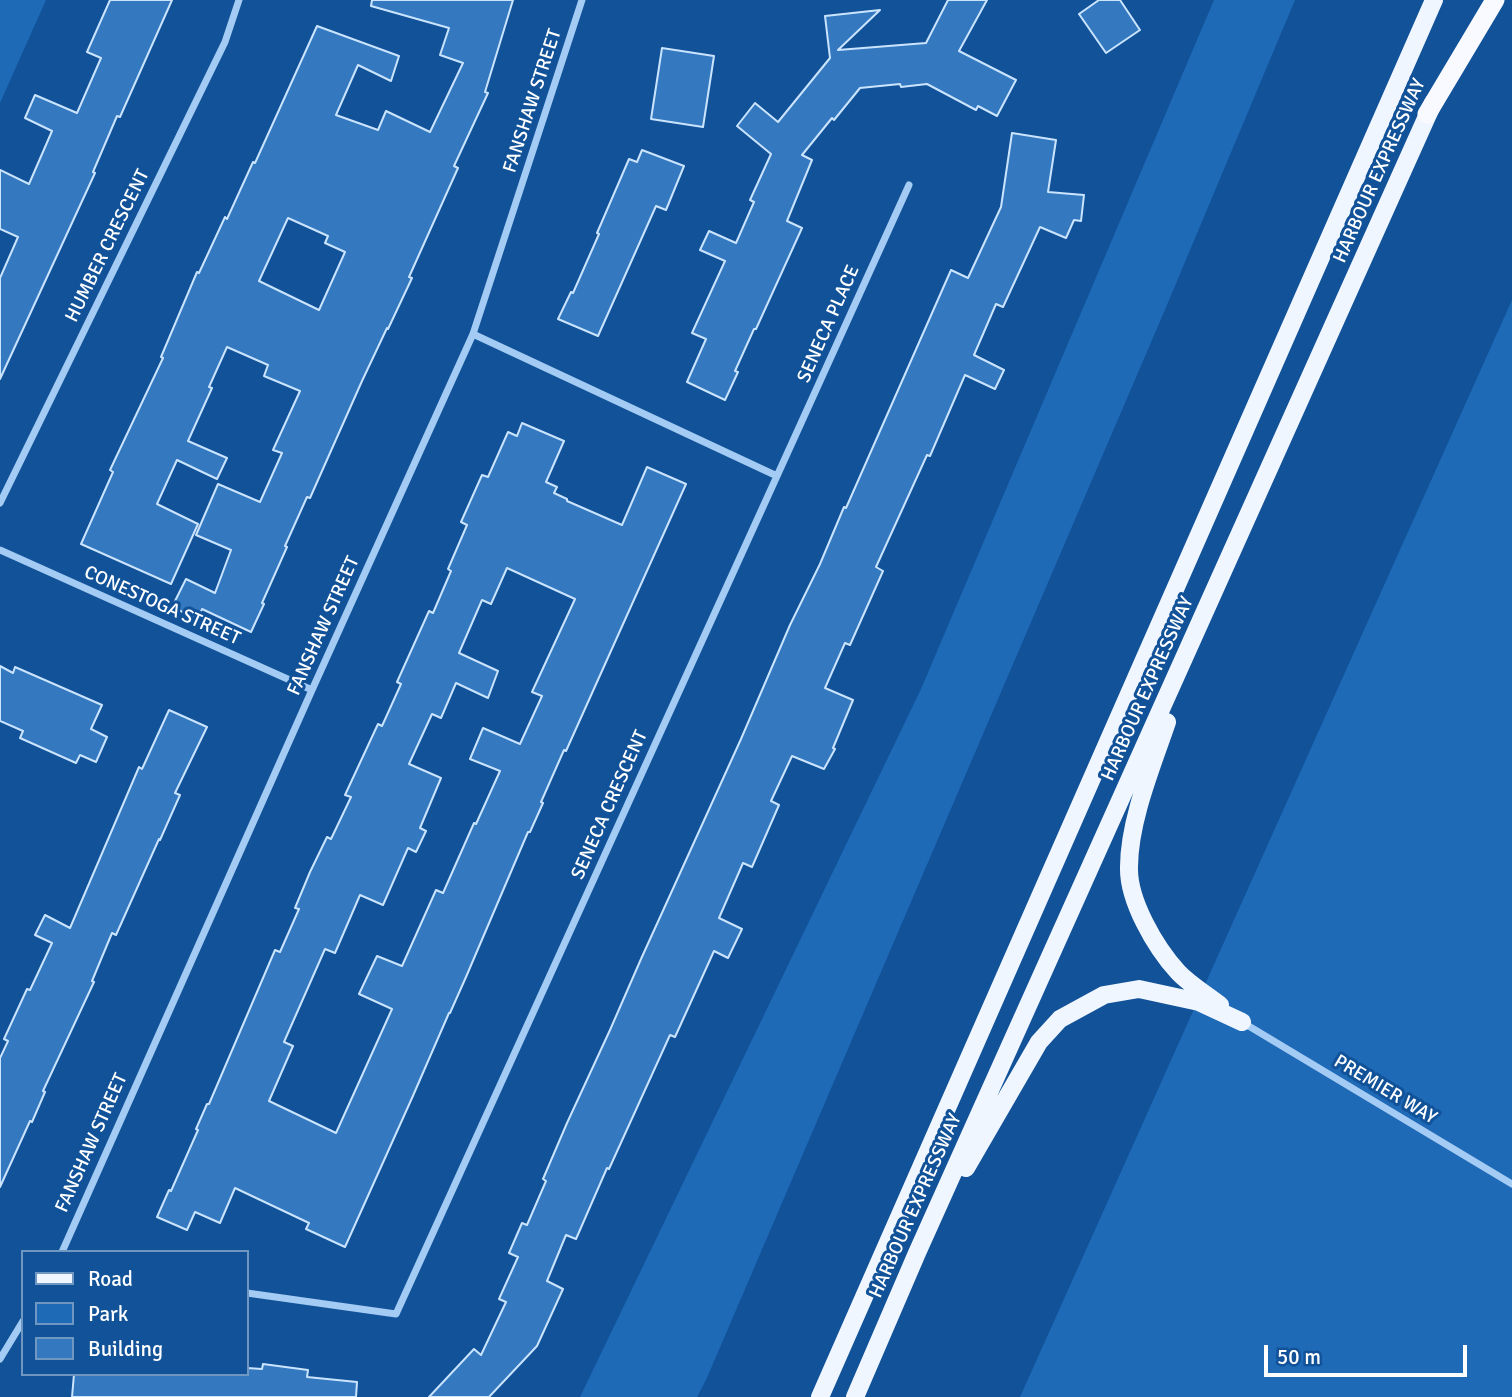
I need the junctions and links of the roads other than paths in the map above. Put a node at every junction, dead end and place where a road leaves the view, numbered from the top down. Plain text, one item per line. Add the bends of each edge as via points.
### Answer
1 (239, 0) edge
2 (582, 0) edge
3 (1434, 0) edge
4 (1484, 0) edge
5 (1495, 0) edge
6 (1427, 114) junction
7 (909, 185) dead end
8 (473, 334) junction
9 (777, 477) junction
10 (0, 503) edge
11 (0, 550) edge
12 (1201, 621) junction
13 (312, 690) junction
14 (1242, 1022) junction
15 (1512, 1184) edge
16 (63, 1250) edge
17 (917, 1253) junction
18 (248, 1293) edge
19 (21, 1324) edge
20 (0, 1359) edge
21 (820, 1397) edge
22 (855, 1397) edge

1 - 10 street, HUMBER CRESCENT via 225,42
2 - 8 street, FANSHAW STREET
3 - 21 main road, HARBOUR EXPRESSWAY
4 - 6 main road, HARBOUR EXPRESSWAY
5 - 6 highway
6 - 12 main road, HARBOUR EXPRESSWAY
7 - 9 street, SENECA PLACE
8 - 9 street
8 - 13 street, FANSHAW STREET
9 - 18 street, SENECA CRESCENT via 396,1314
11 - 13 street, CONESTOGA STREET
12 - 14 main road via 1131,835 1128,870 1137,907 1159,948 1179,974
12 - 17 main road, HARBOUR EXPRESSWAY
13 - 16 street, FANSHAW STREET
14 - 15 street, PREMIER WAY
14 - 17 main road via 1199,1002 1139,989 1104,995 1060,1019 1039,1042
17 - 22 main road, HARBOUR EXPRESSWAY
19 - 20 street

